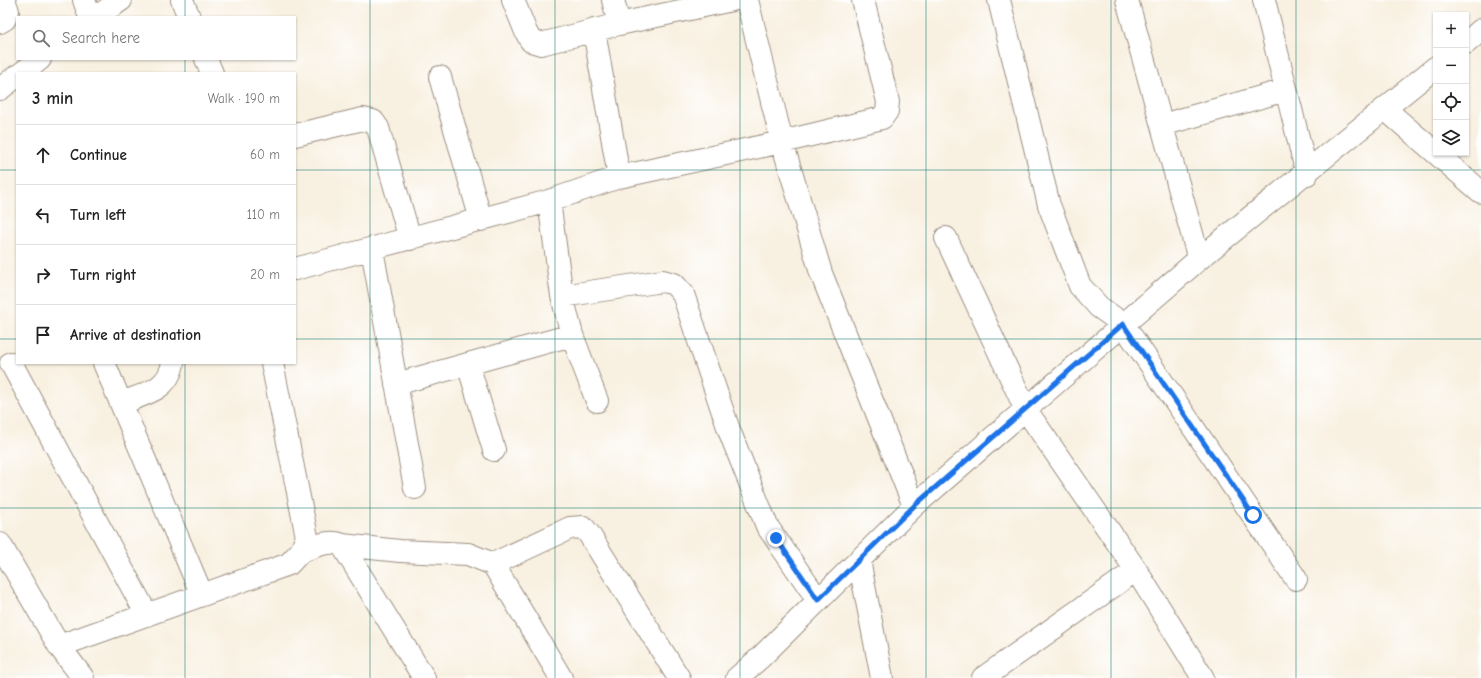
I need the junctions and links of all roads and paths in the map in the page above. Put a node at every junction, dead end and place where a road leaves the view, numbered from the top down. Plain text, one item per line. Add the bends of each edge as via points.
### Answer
1 (4, 0) edge
2 (84, 0) edge
3 (121, 0) edge
4 (182, 0) edge
5 (513, 0) edge
6 (613, 0) edge
7 (732, 0) edge
8 (747, 0) edge
9 (863, 0) edge
10 (999, 0) edge
11 (1127, 0) edge
12 (1264, 0) edge
13 (90, 16) edge
14 (97, 16) edge
15 (189, 16) edge
16 (0, 22) edge
17 (619, 24) junction
18 (594, 30) junction
19 (1481, 30) edge
20 (1469, 40) edge
21 (39, 60) edge
22 (206, 60) edge
23 (1433, 69) edge
24 (23, 72) edge
25 (212, 72) edge
26 (16, 77) edge
27 (440, 77) dead end
28 (0, 89) edge
29 (1286, 90) junction
30 (1385, 109) junction
31 (1162, 125) junction
32 (296, 135) edge
33 (782, 142) junction
34 (1307, 174) junction
35 (619, 177) junction
36 (1481, 192) edge
37 (549, 201) junction
38 (481, 220) junction
39 (946, 238) dead end
40 (410, 239) junction
41 (372, 249) junction
42 (1199, 259) junction
43 (296, 269) edge
44 (562, 296) junction
45 (1123, 324) junction
46 (572, 335) junction
47 (9, 364) edge
48 (104, 364) edge
49 (173, 364) edge
50 (272, 364) edge
51 (468, 364) junction
52 (396, 384) junction
53 (597, 402) dead end
54 (121, 404) junction
55 (1026, 410) junction
56 (494, 450) dead end
57 (416, 488) dead end
58 (914, 506) junction
59 (0, 544) edge
60 (342, 545) junction
61 (301, 551) junction
62 (859, 560) junction
63 (494, 564) junction
64 (1136, 570) junction
65 (1296, 579) dead end
66 (202, 595) junction
67 (818, 600) junction
68 (147, 615) junction
69 (59, 646) junction
70 (763, 668) edge
71 (83, 678) edge
72 (424, 678) edge
73 (561, 678) edge
74 (680, 678) edge
75 (737, 678) edge
76 (882, 678) edge
77 (983, 678) edge
78 (1203, 678) edge

1 - 16 street via 8,12
2 - 13 street
3 - 14 street
4 - 15 street
5 - 18 street via 532,41 541,44
6 - 17 street
7 - 17 street
8 - 33 street
9 - 33 street via 888,102 887,111 882,118
10 - 45 street via 1049,205 1080,286 1099,307
11 - 31 street
12 - 29 street
17 - 18 street
18 - 35 street
19 - 20 street
21 - 24 street
22 - 25 street
23 - 30 street
26 - 28 street
27 - 38 street
29 - 31 street
29 - 34 street
30 - 34 street
30 - 36 street
31 - 42 street
32 - 40 street via 363,119 373,121 378,128
33 - 35 street
33 - 58 street via 821,274
34 - 42 street
35 - 37 street
37 - 38 street
37 - 44 street
38 - 40 street
39 - 55 street
40 - 41 street
41 - 43 street
41 - 52 street
42 - 45 street
44 - 46 street
44 - 67 street via 662,281 674,284 684,294 729,430 767,526
45 - 55 street
45 - 65 street
46 - 51 street
46 - 53 street
47 - 68 street
48 - 54 street
49 - 54 street via 171,374 158,388
50 - 61 street via 307,537
51 - 52 street
51 - 56 street
52 - 57 street
54 - 66 street
55 - 58 street
55 - 64 street
58 - 62 street
59 - 69 street
60 - 61 street via 336,542 326,543
60 - 63 street via 468,554
60 - 72 street
61 - 66 street via 289,564
62 - 67 street
62 - 76 street
63 - 73 street
63 - 74 street via 570,528 582,527 589,534
64 - 77 street
64 - 78 street
66 - 68 street
67 - 70 street
68 - 69 street
69 - 71 street
70 - 75 street

